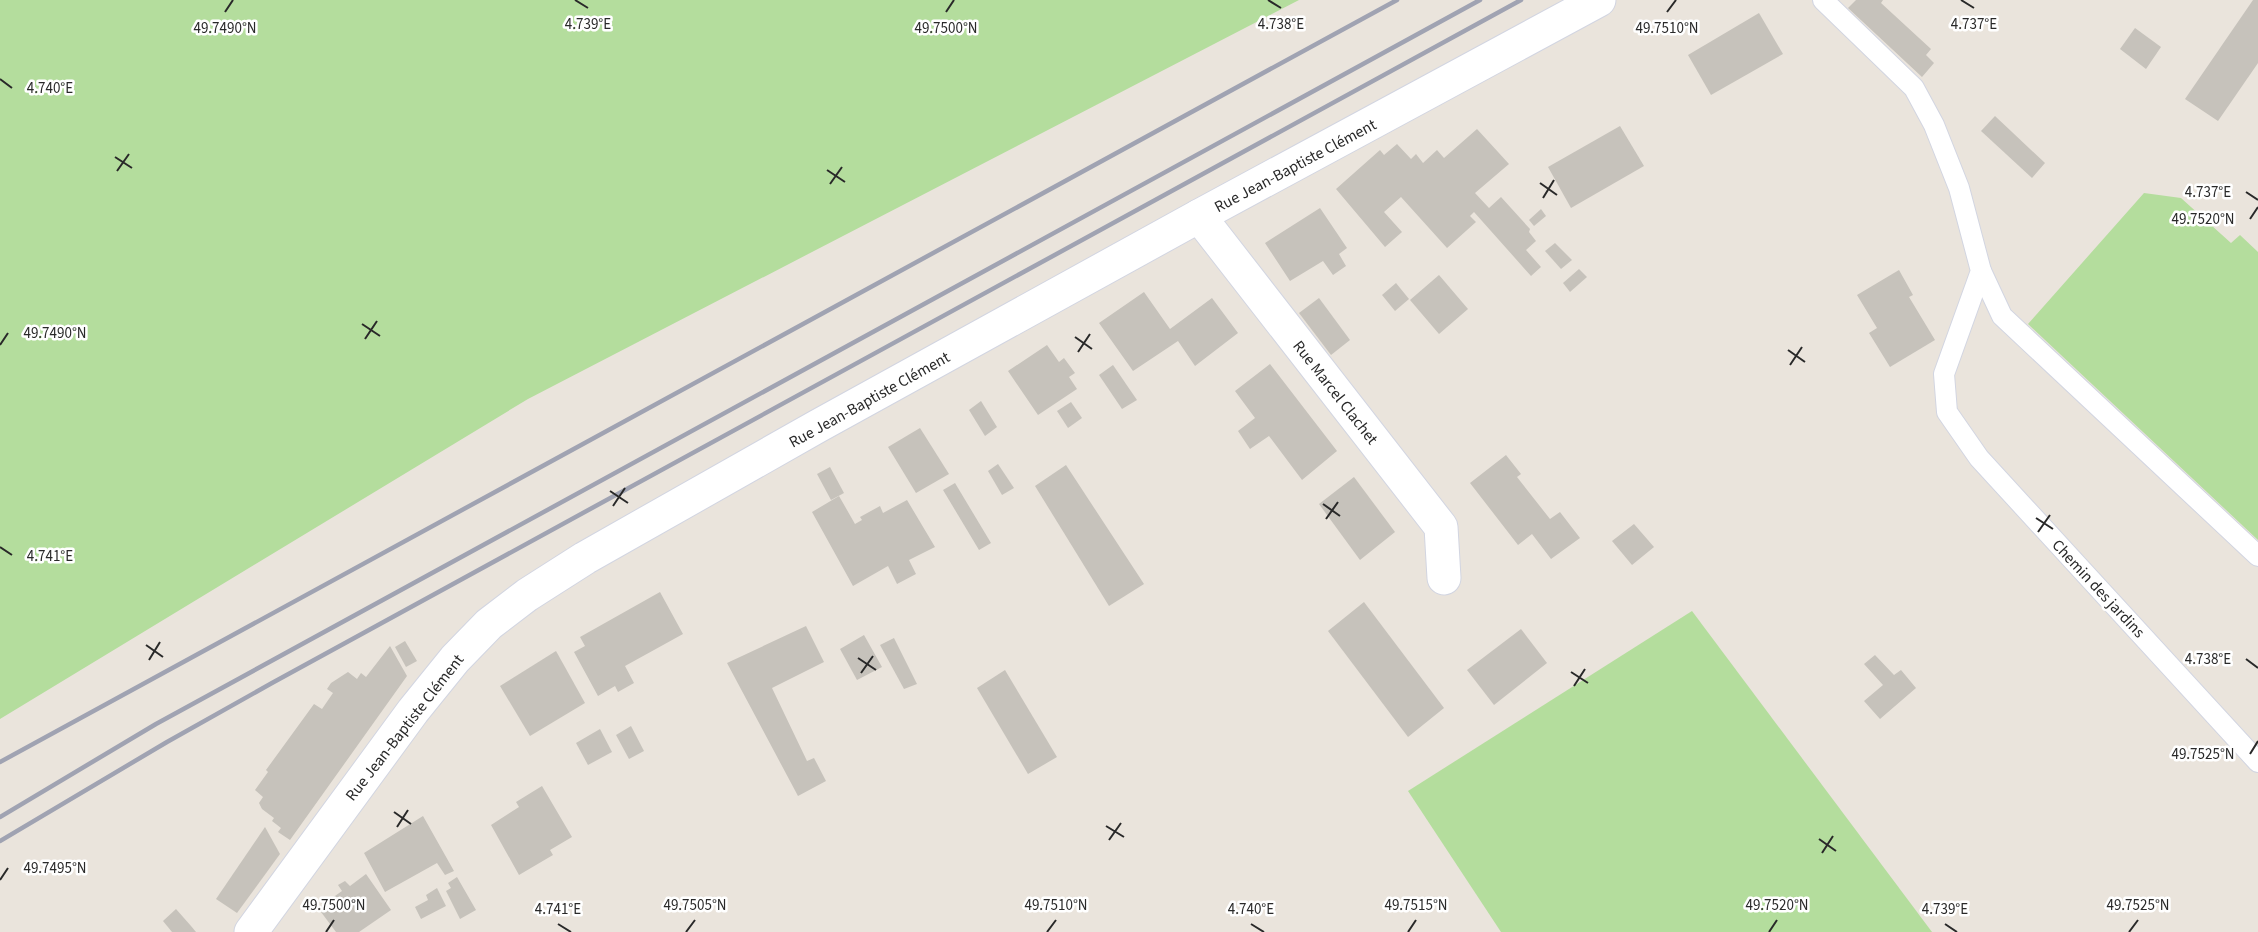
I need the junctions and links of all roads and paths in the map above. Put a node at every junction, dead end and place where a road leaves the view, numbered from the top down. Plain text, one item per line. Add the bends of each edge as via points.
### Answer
1 (1599, 0) edge
2 (1823, 0) edge
3 (1200, 216) junction
4 (1981, 271) junction
5 (2258, 556) edge
6 (1444, 578) dead end
7 (2258, 762) edge
8 (251, 932) edge

1 - 3 street, Rue Jean-Baptiste Clément
2 - 4 lane via 1914,88 1924,104 1959,188
3 - 6 street, Rue Marcel Clachet via 1441,527
3 - 8 street, Rue Jean-Baptiste Clément via 595,552 527,595 489,624 455,659
4 - 5 lane via 2002,316
4 - 7 lane, Chemin des jardins via 1944,374 1947,412 1979,458

